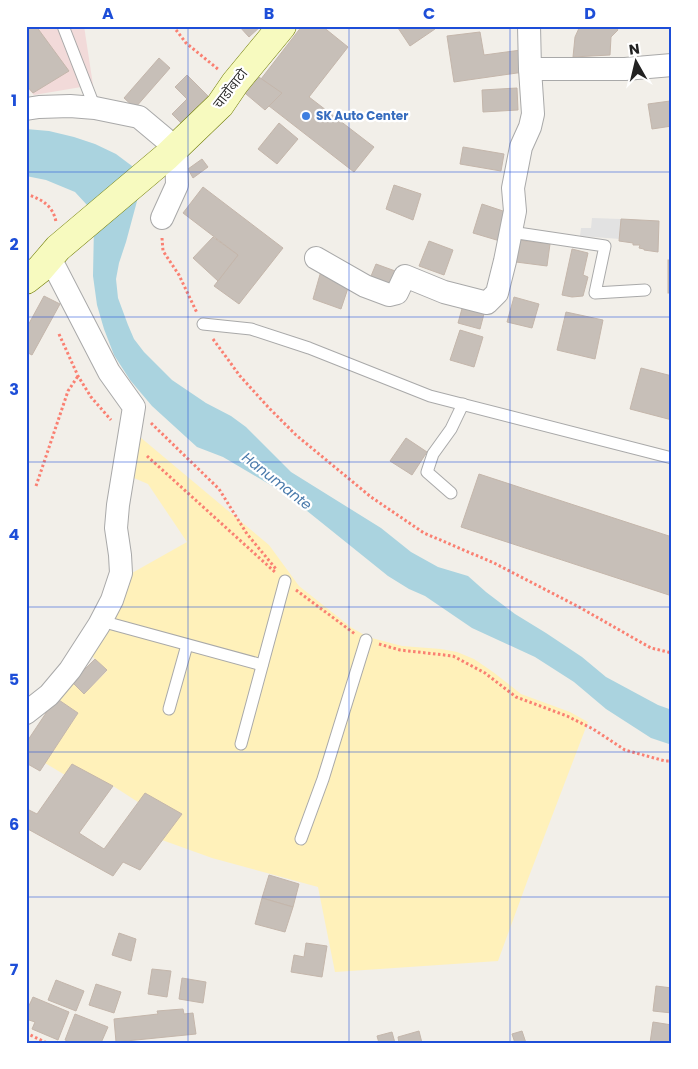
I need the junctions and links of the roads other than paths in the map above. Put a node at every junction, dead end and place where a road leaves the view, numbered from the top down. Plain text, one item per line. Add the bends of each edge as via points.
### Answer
1 (63, 26) edge
2 (282, 26) edge
3 (529, 26) edge
4 (672, 65) edge
5 (530, 69) junction
6 (95, 108) junction
7 (26, 110) edge
8 (172, 152) junction
9 (162, 218) road end
10 (511, 232) junction
11 (49, 258) edge
12 (316, 258) dead end
13 (645, 290) dead end
14 (26, 300) edge
15 (203, 324) road end
16 (463, 404) junction
17 (672, 458) edge
18 (451, 494) dead end
19 (286, 582) road end
20 (101, 621) junction
21 (366, 640) road end
22 (187, 644) junction
23 (262, 665) junction
24 (169, 709) dead end
25 (26, 713) edge
26 (240, 744) dead end
27 (301, 839) dead end

1 - 6 lane
2 - 8 street, चार्डोबाटो via 220,105
3 - 5 street
4 - 5 street via 625,69
5 - 10 street via 533,114 515,180
6 - 7 street via 70,106
6 - 8 street via 139,117
8 - 9 street via 177,185
8 - 11 street, चार्डोबाटो
10 - 12 street via 497,293 488,303 444,292 405,276 397,293 389,294 365,286
10 - 13 lane via 605,246 595,294
11 - 14 street
11 - 20 street via 109,372 134,407 116,528 121,573
15 - 16 lane via 250,329 309,348 430,396
16 - 17 lane
16 - 18 lane via 451,429 433,454 427,472
19 - 23 lane
20 - 22 lane
20 - 25 street via 70,670 49,695
21 - 27 lane
22 - 23 lane
22 - 24 lane
23 - 26 lane

